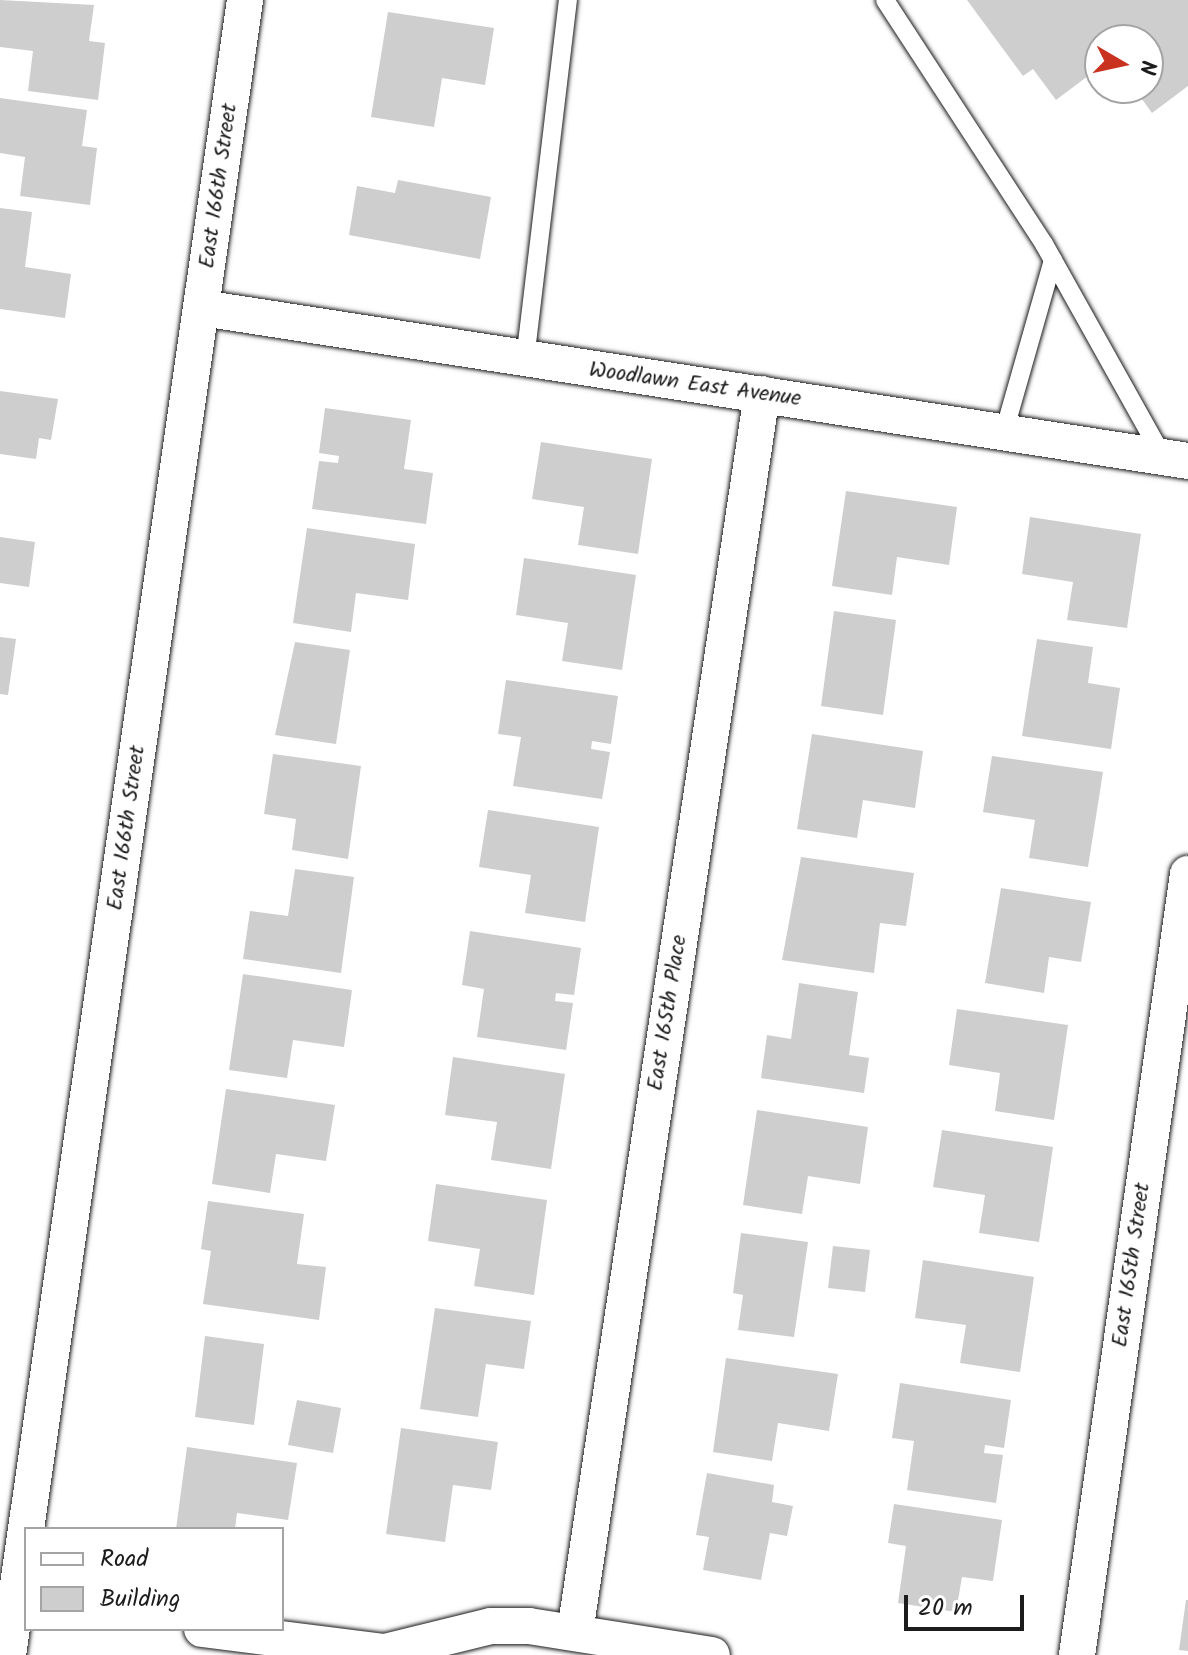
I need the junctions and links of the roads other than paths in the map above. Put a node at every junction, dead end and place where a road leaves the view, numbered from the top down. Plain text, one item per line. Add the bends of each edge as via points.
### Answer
1 (245, 0) edge
2 (568, 0) edge
3 (885, 0) edge
4 (1053, 260) junction
5 (202, 308) junction
6 (525, 360) junction
7 (762, 394) junction
8 (1004, 432) junction
9 (1175, 459) edge
10 (1188, 874) edge
11 (25, 1527) edge
12 (24, 1532) edge
13 (14, 1601) edge
14 (218, 1631) edge
15 (575, 1632) junction
16 (8, 1655) edge
17 (712, 1655) edge
18 (1077, 1655) edge

1 - 5 street, East 166th Street
2 - 6 lane
3 - 4 lane
4 - 8 lane
4 - 9 lane
5 - 6 street, Woodlawn East Avenue
5 - 11 street, East 166th Street
6 - 7 street, Woodlawn East Avenue
7 - 8 street, Woodlawn East Avenue
7 - 15 street, East 165th Place
8 - 9 street, Woodlawn East Avenue
10 - 18 street, East 165th Street
12 - 13 street, East 166th Street
13 - 16 street, East 166th Street
14 - 15 street via 385,1652 491,1626
15 - 17 street

